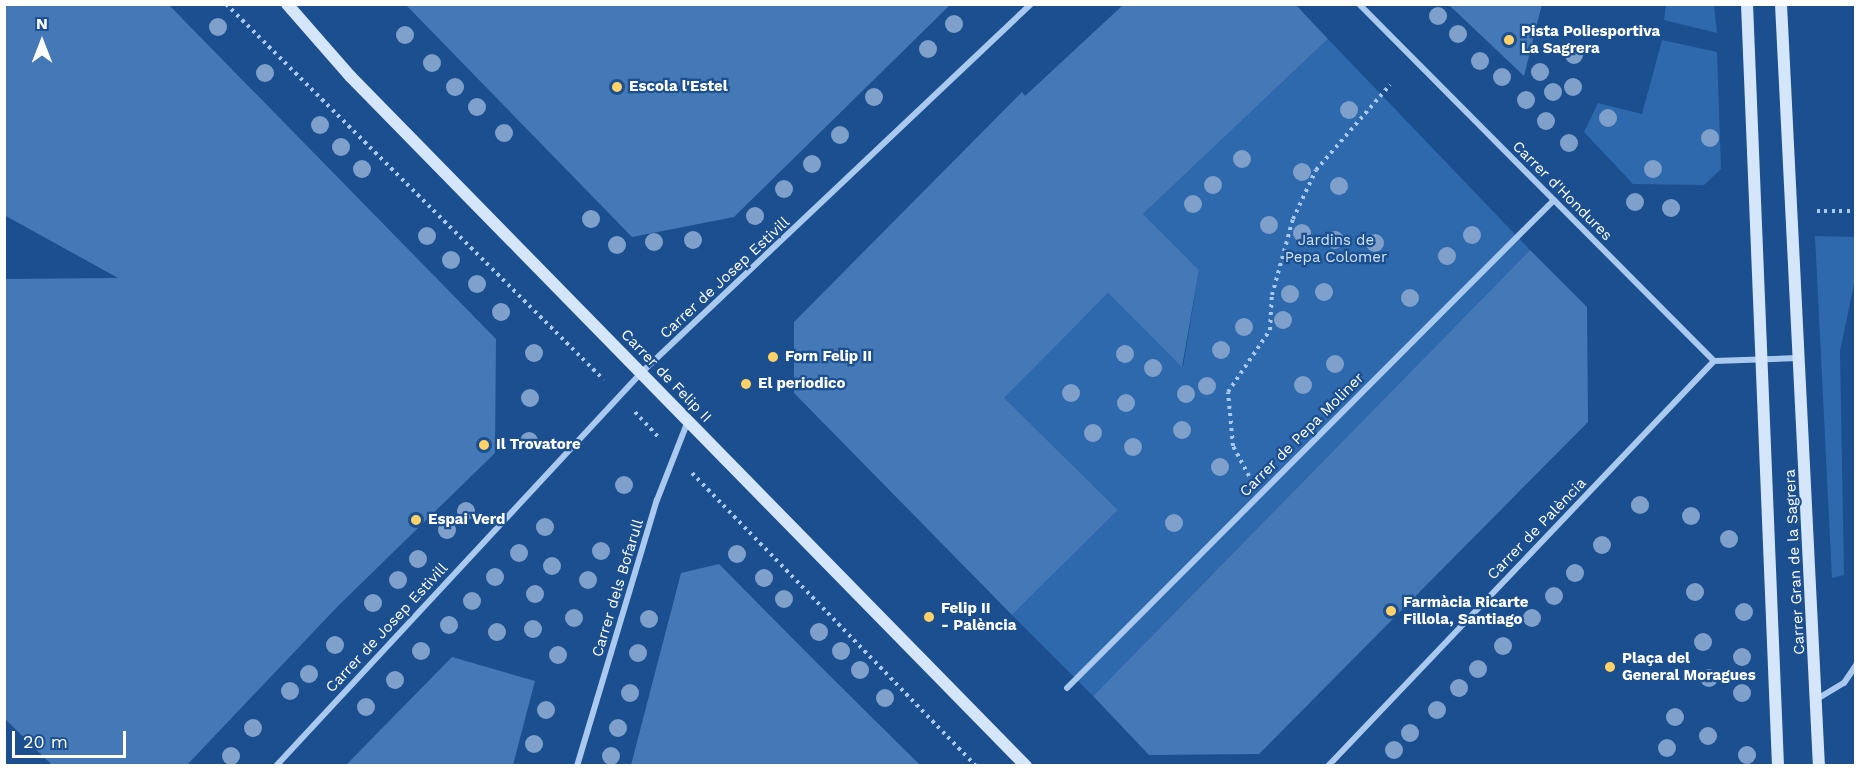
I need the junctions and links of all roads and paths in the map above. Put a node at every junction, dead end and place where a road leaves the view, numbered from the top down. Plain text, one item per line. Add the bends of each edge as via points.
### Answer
1 (226, 4) edge
2 (287, 4) edge
3 (1031, 4) edge
4 (1359, 4) edge
5 (1747, 4) edge
6 (1781, 4) edge
7 (1390, 86) dead end
8 (1554, 200) junction
9 (1809, 211) dead end
10 (1856, 211) edge
11 (1799, 358) junction
12 (1762, 359) junction
13 (1714, 361) junction
14 (642, 372) junction
15 (603, 379) dead end
16 (630, 407) dead end
17 (688, 420) junction
18 (657, 436) dead end
19 (685, 465) dead end
20 (1260, 495) junction
21 (1856, 665) edge
22 (1067, 688) dead end
23 (1817, 699) junction
24 (276, 765) edge
25 (577, 765) edge
26 (976, 765) edge
27 (1026, 765) edge
28 (1328, 765) edge
29 (1778, 765) edge
30 (1819, 765) edge

1 - 15 path
2 - 14 street, Carrer de Felip II via 350,76
3 - 14 street, Carrer de Josep Estivill
4 - 8 street, Carrer d'Hondures
5 - 12 street, Carrer Gran de la Sagrera
6 - 11 street, Carrer Gran de la Sagrera
7 - 20 path via 1316,170 1293,219 1272,295 1270,330 1228,392 1233,446
8 - 13 street, Carrer d'Hondures
8 - 20 street, Carrer de Pepa Moliner
9 - 10 path
11 - 12 street
11 - 23 street, Carrer Gran de la Sagrera
12 - 13 street
12 - 29 street, Carrer Gran de la Sagrera
13 - 28 street, Carrer de Palència
14 - 17 street, Carrer de Felip II
14 - 24 street, Carrer de Josep Estivill
16 - 18 path
17 - 25 street, Carrer dels Bofarull via 657,500
17 - 27 street, Carrer de Felip II
19 - 26 path
20 - 22 street, Carrer de Pepa Moliner
21 - 23 street via 1844,683
23 - 30 street, Carrer Gran de la Sagrera

